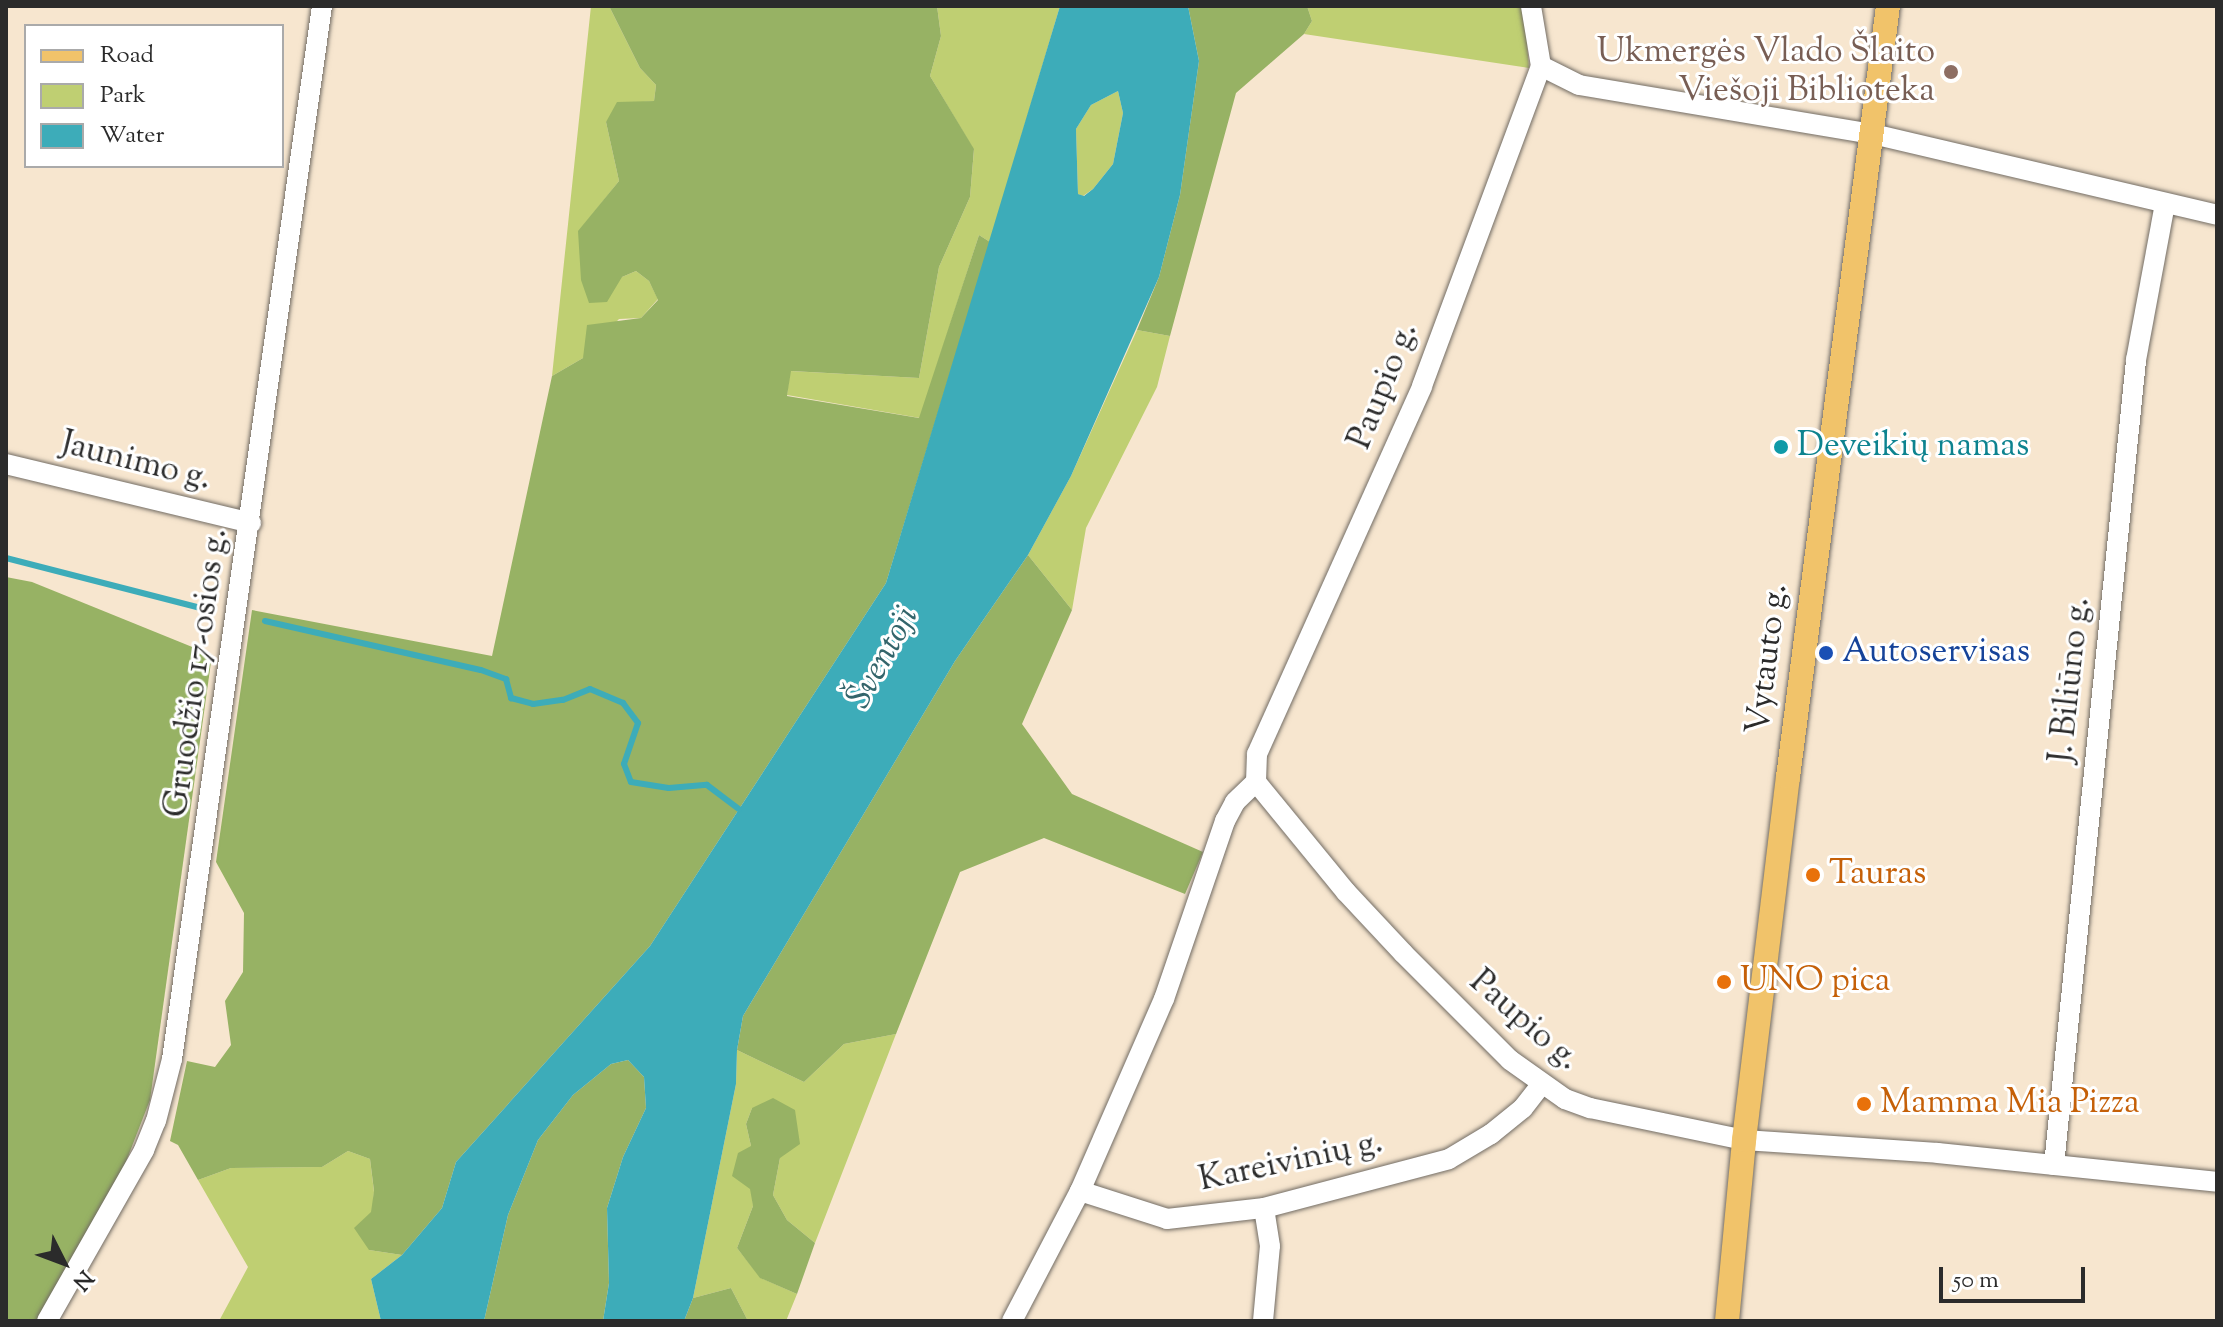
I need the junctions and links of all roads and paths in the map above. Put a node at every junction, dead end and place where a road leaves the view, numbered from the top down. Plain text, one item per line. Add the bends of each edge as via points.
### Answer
1 (322, 6) edge
2 (1531, 6) edge
3 (1888, 6) edge
4 (1541, 66) junction
5 (1873, 134) junction
6 (2165, 204) junction
7 (2217, 215) edge
8 (6, 464) edge
9 (251, 523) junction
10 (1256, 782) junction
11 (1541, 1085) junction
12 (1744, 1140) junction
13 (2054, 1165) junction
14 (2217, 1182) edge
15 (1080, 1191) junction
16 (1264, 1208) junction
17 (47, 1321) edge
18 (1012, 1321) edge
19 (1263, 1321) edge
20 (1727, 1321) edge

1 - 9 street, Gruodžio 17-osios g.
2 - 4 street, Paupio g.
3 - 5 main road, Vytauto g.
4 - 5 street via 1579,85
4 - 10 street, Paupio g. via 1422,386 1257,754
5 - 6 street
5 - 12 main road, Vytauto g. via 1833,408
6 - 7 street
6 - 13 street, J. Biliūno g. via 2136,360
8 - 9 street, Jaunimo g.
9 - 17 street, Gruodžio 17-osios g. via 172,1059 144,1150
10 - 11 street, Paupio g. via 1403,953
10 - 15 street via 1225,821 1164,999
11 - 12 street, Paupio g. via 1590,1108
11 - 16 street, Kareivinių g. via 1491,1134 1449,1159
12 - 13 street, Paupio g.
12 - 20 main road, Vytauto g.
13 - 14 street, Paupio g.
15 - 16 street, Kareivinių g. via 1167,1219
15 - 18 street
16 - 19 street via 1270,1246

